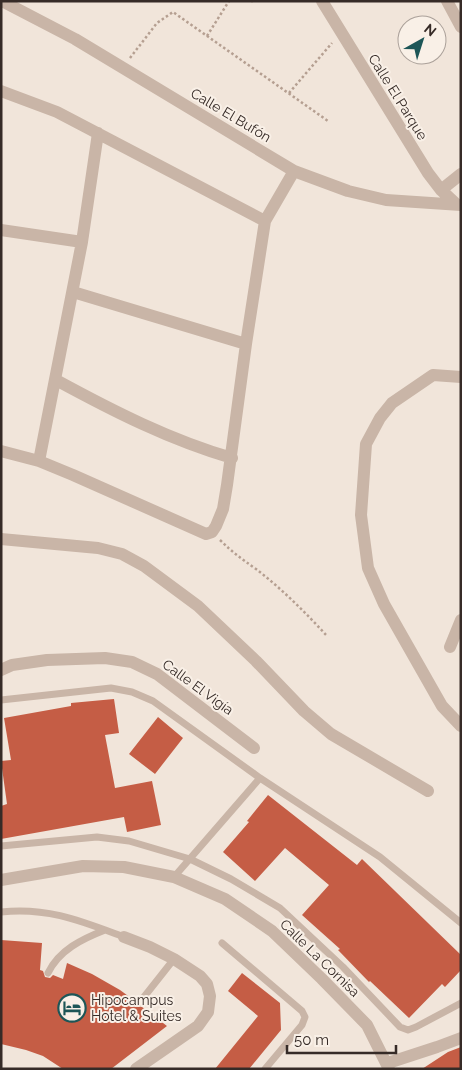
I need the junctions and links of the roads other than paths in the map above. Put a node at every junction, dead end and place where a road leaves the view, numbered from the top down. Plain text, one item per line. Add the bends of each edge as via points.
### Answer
1 (2, 1) edge
2 (322, 1) edge
3 (447, 1) edge
4 (461, 27) edge
5 (1, 91) edge
6 (98, 133) junction
7 (294, 171) junction
8 (461, 174) edge
9 (441, 190) junction
10 (458, 204) edge
11 (265, 221) junction
12 (1, 230) edge
13 (82, 242) junction
14 (73, 292) junction
15 (246, 344) junction
16 (461, 377) edge
17 (56, 380) junction
18 (1, 451) edge
19 (232, 458) junction
20 (39, 461) junction
21 (1, 539) edge
22 (461, 620) edge
23 (450, 647) dead end
24 (1, 670) edge
25 (1, 700) edge
26 (461, 726) edge
27 (254, 748) dead end
28 (260, 778) junction
29 (428, 790) dead end
30 (1, 846) edge
31 (190, 859) junction
32 (174, 878) junction
33 (1, 880) edge
34 (1, 912) edge
35 (461, 923) edge
36 (105, 930) junction
37 (124, 936) joint
38 (222, 944) dead end
39 (174, 959) junction
40 (48, 973) dead end
41 (140, 1002) dead end
42 (461, 1003) edge
43 (461, 1038) edge
44 (389, 1066) edge
45 (136, 1069) edge
46 (265, 1069) edge

1 - 7 street, Calle El Bufón via 75,38
2 - 9 street, Calle El Parque
3 - 4 street
5 - 6 street via 57,112
6 - 11 street
6 - 13 street
7 - 10 street, Calle El Bufón via 348,191 386,200
7 - 11 street
8 - 9 street
9 - 10 street, Calle El Parque
11 - 15 street
12 - 13 street
13 - 14 street
14 - 15 street
14 - 17 street
15 - 19 street
16 - 26 street via 433,376 392,403 380,418 366,444 362,515 368,568 384,604 442,706
17 - 19 street via 178,441
17 - 20 street
18 - 20 street
19 - 20 street via 223,509 212,532 206,534
21 - 29 street via 98,548 122,554 144,566 198,606 331,734
22 - 23 street
24 - 27 street, Calle El Vigía via 12,665 47,660 105,658 132,662 157,674
25 - 28 lane via 111,688 132,692 153,701
28 - 31 lane
28 - 35 lane via 380,857
30 - 31 lane via 97,837 129,841
31 - 32 lane
31 - 42 lane via 280,908 400,1026 408,1030 416,1028
32 - 33 street, Calle La Cornisa via 124,867 83,866
32 - 44 street, Calle La Cornisa via 225,899 272,931 367,1025
34 - 36 lane via 45,912
36 - 37 lane
36 - 40 lane via 81,939 64,952
37 - 39 street
38 - 46 lane via 302,1011 305,1017
39 - 41 lane
39 - 45 street via 208,984 208,1012 198,1026
43 - 44 street

